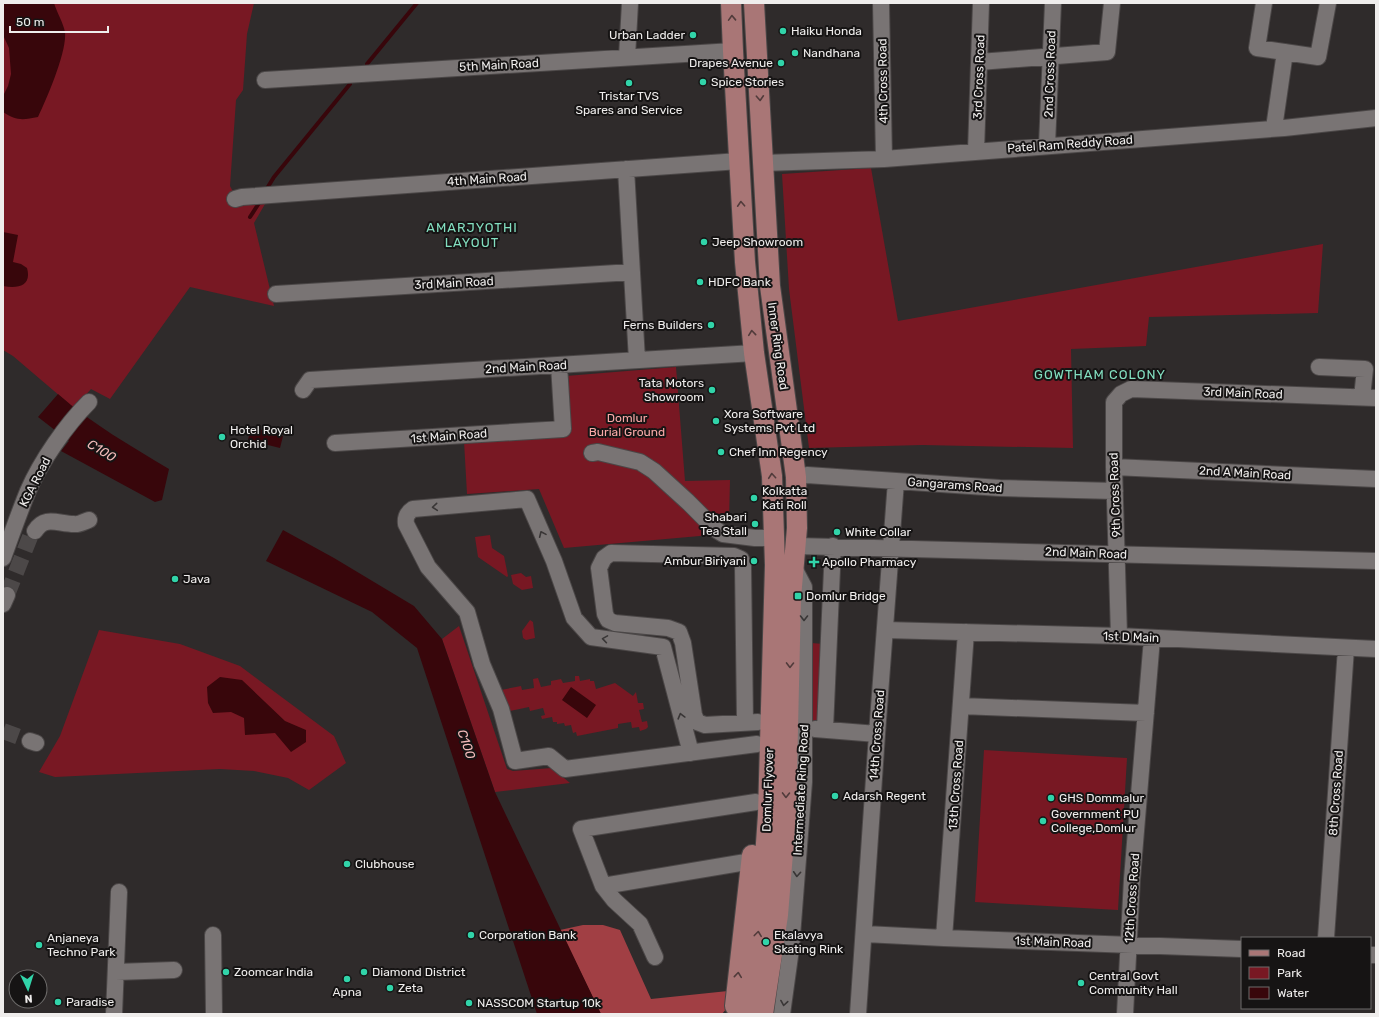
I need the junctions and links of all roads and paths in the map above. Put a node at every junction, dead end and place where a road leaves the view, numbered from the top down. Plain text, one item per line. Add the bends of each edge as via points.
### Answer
1 (630, 3) edge
2 (732, 3) edge
3 (754, 3) edge
4 (881, 3) edge
5 (982, 3) edge
6 (1053, 3) edge
7 (1112, 3) edge
8 (1264, 3) edge
9 (1328, 3) edge
10 (733, 51) junction
11 (1285, 52) junction
12 (627, 58) junction
13 (1051, 58) junction
14 (979, 62) junction
15 (265, 80) dead end
16 (1376, 118) edge
17 (1274, 128) junction
18 (1047, 145) junction
19 (976, 151) junction
20 (884, 159) junction
21 (739, 161) junction
22 (763, 163) junction
23 (626, 169) junction
24 (235, 199) dead end
25 (632, 272) junction
26 (276, 294) dead end
27 (754, 353) junction
28 (637, 360) junction
29 (559, 365) junction
30 (1319, 367) dead end
31 (303, 390) dead end
32 (1369, 397) edge
33 (1114, 402) joint
34 (84, 407) dead end
35 (335, 443) dead end
36 (592, 453) dead end
37 (1114, 467) junction
38 (796, 477) junction
39 (1376, 479) edge
40 (896, 481) junction
41 (1115, 491) junction
42 (89, 520) dead end
43 (13, 532) junction
44 (774, 538) junction
45 (797, 546) junction
46 (833, 546) junction
47 (891, 548) junction
48 (1117, 554) junction
49 (3, 558) edge
50 (1376, 561) edge
51 (784, 566) junction
52 (885, 630) junction
53 (966, 632) junction
54 (1119, 636) junction
55 (1152, 638) junction
56 (1346, 648) junction
57 (1376, 649) edge
58 (962, 706) junction
59 (1146, 713) junction
60 (751, 722) junction
61 (804, 728) junction
62 (825, 730) junction
63 (877, 734) junction
64 (758, 744) junction
65 (691, 753) junction
66 (770, 811) junction
67 (752, 861) junction
68 (603, 886) junction
69 (119, 892) dead end
70 (865, 934) junction
71 (212, 935) dead end
72 (1326, 937) edge
73 (944, 938) junction
74 (1129, 945) junction
75 (1241, 949) edge
76 (655, 957) dead end
77 (174, 970) dead end
78 (116, 972) junction
79 (114, 1014) edge
80 (214, 1014) edge
81 (733, 1014) edge
82 (746, 1014) edge
83 (763, 1014) edge
84 (782, 1014) edge
85 (858, 1014) edge
86 (1125, 1014) edge

1 - 12 street
10 -> 2 main road, Inner Ring Road
3 -> 22 main road, Inner Ring Road
4 - 20 street, 4th Cross Road
5 - 14 street, 3rd Cross Road
6 - 13 street, 2nd Cross Road
7 - 13 street via 1107,52
8 - 11 street via 1257,48
9 - 11 street via 1318,57
10 - 12 street, 5th Main Road
10 - 21 main road, Inner Ring Road
11 - 17 street
12 - 15 street, 5th Main Road
13 - 14 street
13 - 18 street, 2nd Cross Road
14 - 19 street, 3rd Cross Road
16 - 17 street, Patel Ram Reddy Road
17 - 18 street, Patel Ram Reddy Road
18 - 19 street, Patel Ram Reddy Road
19 - 20 street, Patel Ram Reddy Road
20 - 22 street, Patel Ram Reddy Road
21 - 23 street, 4th Main Road
27 -> 21 main road, Inner Ring Road
22 - 38 main road, Inner Ring Road via 770,286
23 - 24 street, 4th Main Road
23 - 25 street
25 - 26 street, 3rd Main Road
25 - 28 street
27 - 28 street, 2nd Main Road
44 -> 27 main road, Inner Ring Road via 772,476
28 - 29 street, 2nd Main Road
29 - 31 street, 2nd Main Road via 310,380
29 - 35 street, 1st Main Road via 563,429
30 - 32 street via 1365,370
32 - 33 street, 3rd Main Road via 1131,389 1121,394
33 - 37 street, 9th Cross Road
34 - 43 street, KGA Road via 39,470 28,491
36 - 44 street via 598,452 640,462 654,471 723,534
37 - 39 street, 2nd A Main Road
37 - 41 street, 9th Cross Road
38 - 40 street, Gangarams Road via 807,475
38 - 45 main road, Inner Ring Road
40 - 41 street, Gangarams Road via 1000,488
40 - 47 street, 14th Cross Road
41 - 48 street, 9th Cross Road
42 - 43 street via 75,525 48,521 39,525 32,534
43 - 49 street, KGA Road
44 - 51 main road, Inner Ring Road
45 - 46 street, 2nd Main Road
45 - 51 main road, Inner Ring Road
46 - 47 street, 2nd Main Road
46 - 62 street
47 - 48 street, 2nd Main Road
47 - 52 street, 14th Cross Road
48 - 50 street, 2nd Main Road
48 - 54 street, 9th Cross Road
51 - 60 main road via 763,591
51 -> 61 street, Intermediate Ring Road via 804,586
51 - 66 main road, Domlur Flyover
52 - 53 street, 1st D Main
52 - 63 street, 14th Cross Road
53 - 54 street, 1st D Main
53 - 58 street, 13th Cross Road
54 - 55 street, 1st D Main
55 - 56 street, 1st D Main
55 - 59 street, 12th Cross Road
56 - 57 street, 1st D Main
56 - 72 street, 8th Cross Road
58 - 59 street
58 - 73 street, 13th Cross Road
59 - 74 street, 12th Cross Road
60 - 60 street via 705,725 697,722 679,632 668,628 615,623 608,620 599,568 604,558 611,553 734,556 741,559 744,566
60 - 64 main road
61 - 62 street
61 -> 84 street, Intermediate Ring Road via 804,782 792,942
62 - 63 street
63 - 70 street, 14th Cross Road
64 - 65 street
64 - 66 main road
65 -> 65 street via 664,647 591,637 574,618 554,561 527,499 413,509 408,513 406,524 428,567 466,612 482,664 501,709 515,761 549,756 565,769
66 - 67 main road
66 - 68 street via 581,829
82 -> 66 main road, Domlur Flyover via 761,914
66 - 83 main road, Domlur Flyover via 778,915
67 - 68 street
81 -> 67 main road
68 - 76 street via 640,924
69 - 78 street
70 - 73 street, 1st Main Road
70 - 85 street, 14th Cross Road
71 - 80 street
73 - 74 street, 1st Main Road
74 - 75 street, 1st Main Road
74 - 86 street, 12th Cross Road
77 - 78 street
78 - 79 street

